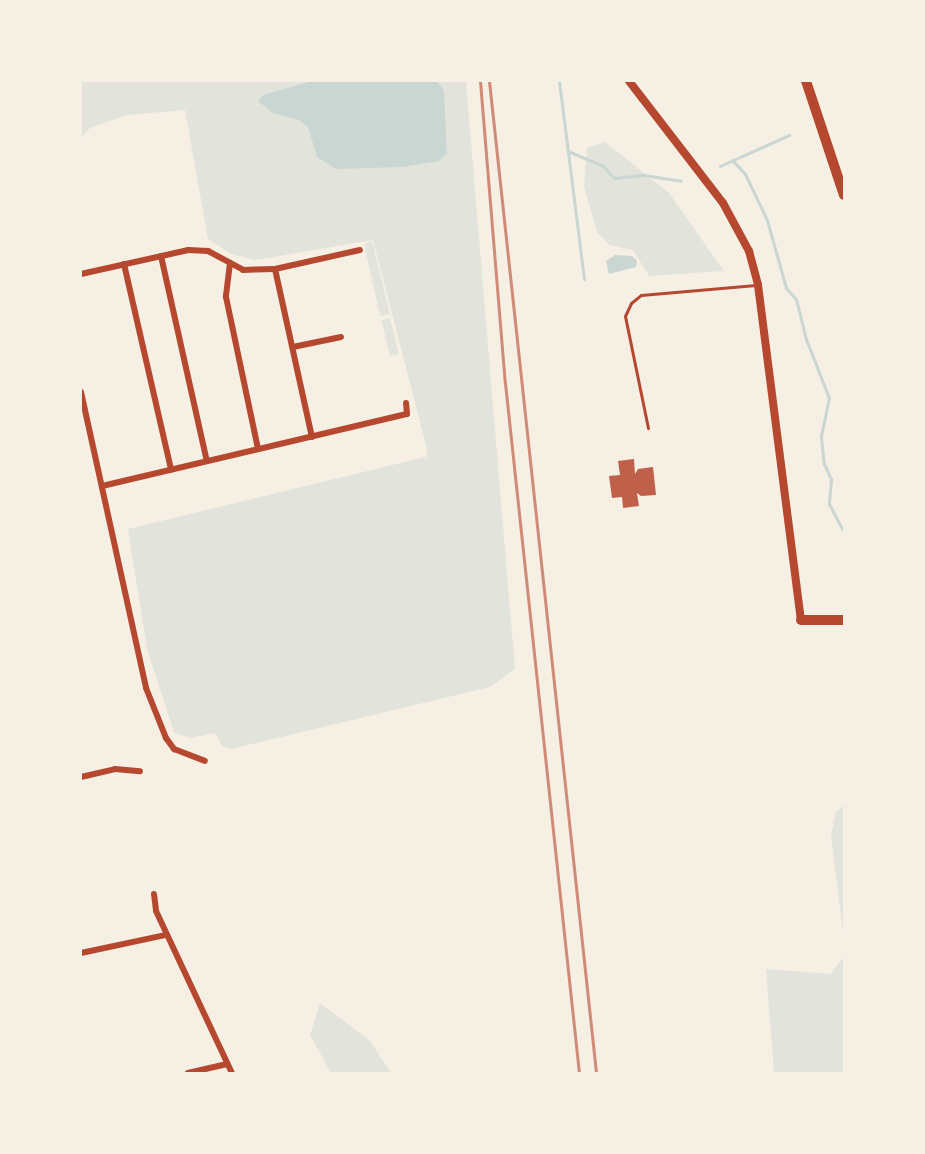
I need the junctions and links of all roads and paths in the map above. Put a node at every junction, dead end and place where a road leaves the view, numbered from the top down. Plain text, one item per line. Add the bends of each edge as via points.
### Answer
1 (629, 81) edge
2 (806, 81) edge
3 (844, 195) edge
4 (360, 250) dead end
5 (161, 256) junction
6 (230, 263) junction
7 (124, 264) junction
8 (275, 269) junction
9 (81, 274) edge
10 (758, 285) junction
11 (341, 337) dead end
12 (293, 347) junction
13 (81, 392) edge
14 (406, 403) dead end
15 (648, 428) dead end
16 (312, 437) junction
17 (258, 449) junction
18 (207, 461) junction
19 (171, 470) junction
20 (102, 486) junction
21 (801, 620) joint
22 (844, 620) edge
23 (206, 761) dead end
24 (140, 771) dead end
25 (81, 777) edge
26 (154, 894) dead end
27 (166, 934) junction
28 (81, 953) edge
29 (227, 1064) junction
30 (188, 1073) edge
31 (232, 1073) edge

1 - 10 street via 738,227
2 - 3 highway
4 - 8 street
5 - 6 street via 188,250 208,251
5 - 7 street
5 - 18 street
6 - 8 street via 243,270
6 - 17 street via 226,297
7 - 9 street
7 - 19 street
8 - 12 street
10 - 15 lane via 641,295 631,303 626,316
10 - 21 street
11 - 12 street
12 - 16 street
13 - 20 street
14 - 16 street via 407,414
16 - 17 street
17 - 18 street
18 - 19 street
19 - 20 street
20 - 23 street via 146,688 174,749
21 - 22 highway
24 - 25 street via 116,769
26 - 27 street
27 - 28 street
27 - 29 street
29 - 30 street
29 - 31 street

